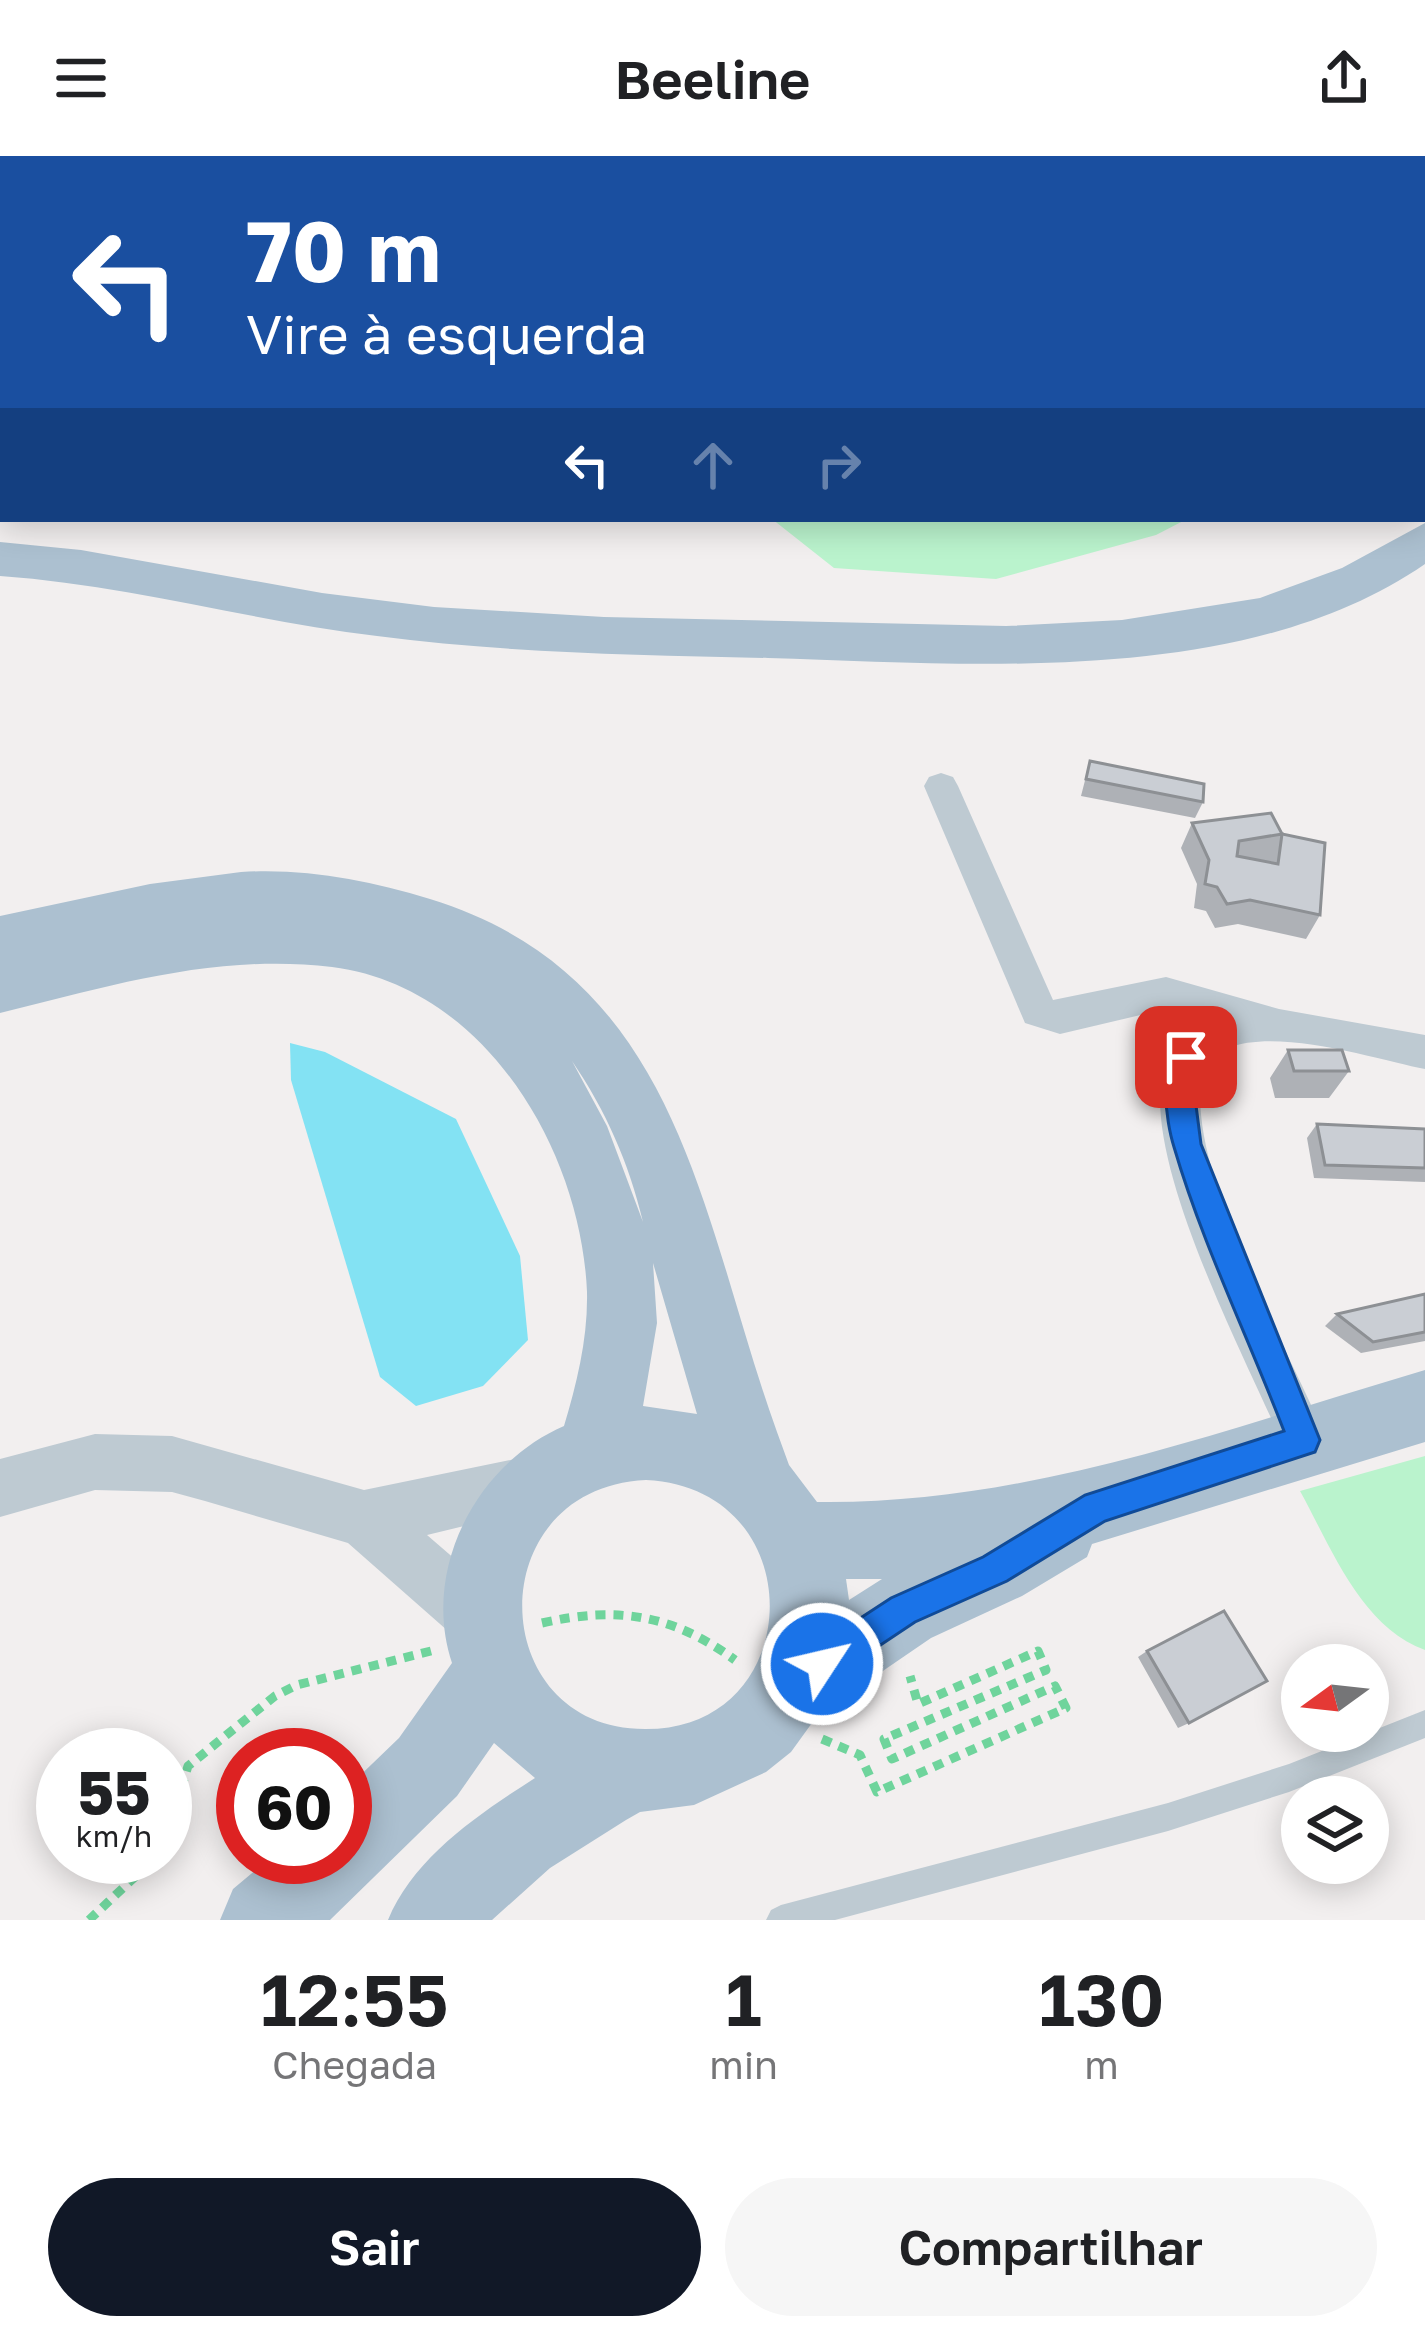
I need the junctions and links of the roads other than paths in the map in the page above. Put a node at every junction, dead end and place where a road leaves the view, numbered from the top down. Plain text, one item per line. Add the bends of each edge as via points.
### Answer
1 (1376, 522) edge
2 (0, 527) edge
3 (1425, 538) edge
4 (0, 559) edge
5 (941, 786) dead end
6 (0, 941) edge
7 (0, 987) edge
8 (1281, 1025) junction
9 (1425, 1052) edge
10 (1425, 1406) edge
11 (1304, 1440) junction
12 (566, 1466) junction
13 (0, 1487) edge
14 (1097, 1507) junction
15 (777, 1512) junction
16 (364, 1519) junction
17 (490, 1642) junction
18 (782, 1698) junction
19 (1425, 1724) edge
20 (624, 1776) junction
21 (372, 1823) edge
22 (306, 1884) edge
23 (264, 1920) edge
24 (432, 1920) edge
25 (781, 1920) edge

1 - 2 main road via 1306,562 1195,593 883,609 403,586 55,528
3 - 4 main road via 1327,593 1235,622 1110,637 940,643 630,636 394,619 81,565
5 - 8 street via 1039,1012 1060,1018 1166,994
6 - 15 main road via 176,903 285,894 414,917 526,968 608,1058 658,1158 725,1397
7 - 12 main road via 184,946 278,938 363,950 467,991 544,1068 581,1138 619,1262 622,1306 607,1406
8 - 9 street
8 - 11 street via 1207,1038 1186,1057 1180,1090 1208,1209
10 - 11 main road
11 - 14 main road
12 - 15 main road via 637,1438 681,1441 723,1456
12 - 16 street
12 - 17 main road via 508,1524 490,1572
13 - 16 street via 95,1462 172,1464
14 - 15 main road via 914,1540
14 - 18 main road via 995,1569 903,1610
15 - 18 main road via 804,1577 806,1616
16 - 17 street
17 - 20 main road via 524,1721 569,1759
17 - 21 main road via 428,1768
18 - 20 main road via 716,1758 672,1775
19 - 25 lane via 1168,1817
20 - 24 main road via 514,1839
22 - 23 main road

